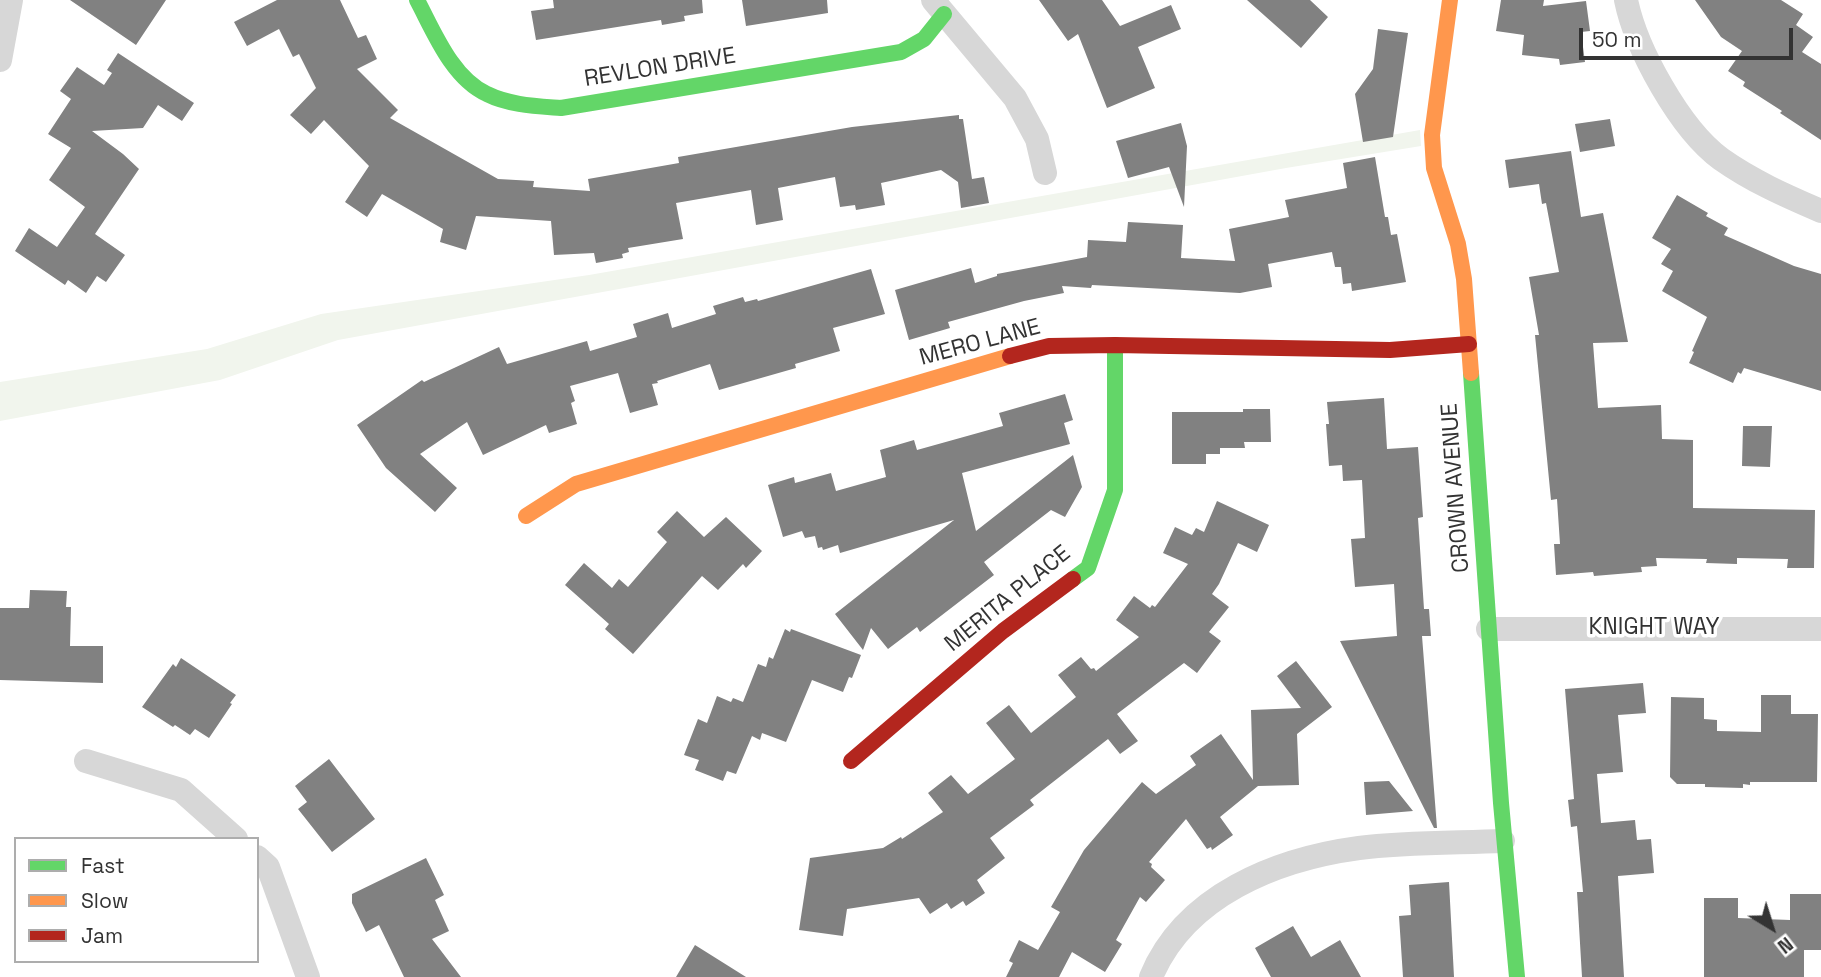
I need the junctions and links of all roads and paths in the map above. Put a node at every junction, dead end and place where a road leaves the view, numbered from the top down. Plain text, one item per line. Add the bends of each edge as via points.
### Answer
1 (11, 0) edge
2 (417, 0) edge
3 (1450, 0) edge
4 (1626, 0) edge
5 (938, 7) edge
6 (0, 60) edge
7 (1045, 173) dead end
8 (1821, 211) edge
9 (1469, 344) junction
10 (1115, 345) junction
11 (526, 516) dead end
12 (1488, 629) junction
13 (1821, 629) edge
14 (86, 761) dead end
15 (851, 761) dead end
16 (234, 837) edge
17 (1503, 841) junction
18 (259, 859) edge
19 (308, 977) edge
20 (1151, 977) edge
21 (1517, 977) edge

1 - 6 street
2 - 5 street, REVLON DRIVE via 466,80 484,94 561,108 901,52 924,39
3 - 9 street, CROWN AVENUE via 1432,135 1434,169 1458,244
4 - 8 street via 1652,67 1686,124 1720,158 1773,191
5 - 7 street via 1015,98 1037,139
9 - 10 street, MERO LANE via 1390,350
9 - 12 street, CROWN AVENUE
10 - 11 street, MERO LANE via 1049,346 996,359 576,484
10 - 15 street, MERITA PLACE via 1115,490 1088,568 1003,631
12 - 13 street, KNIGHT WAY
12 - 17 street, CROWN AVENUE
14 - 16 street via 181,790
17 - 20 street via 1359,848 1252,877 1203,907 1175,937
17 - 21 street, CROWN AVENUE
18 - 19 street via 268,867

